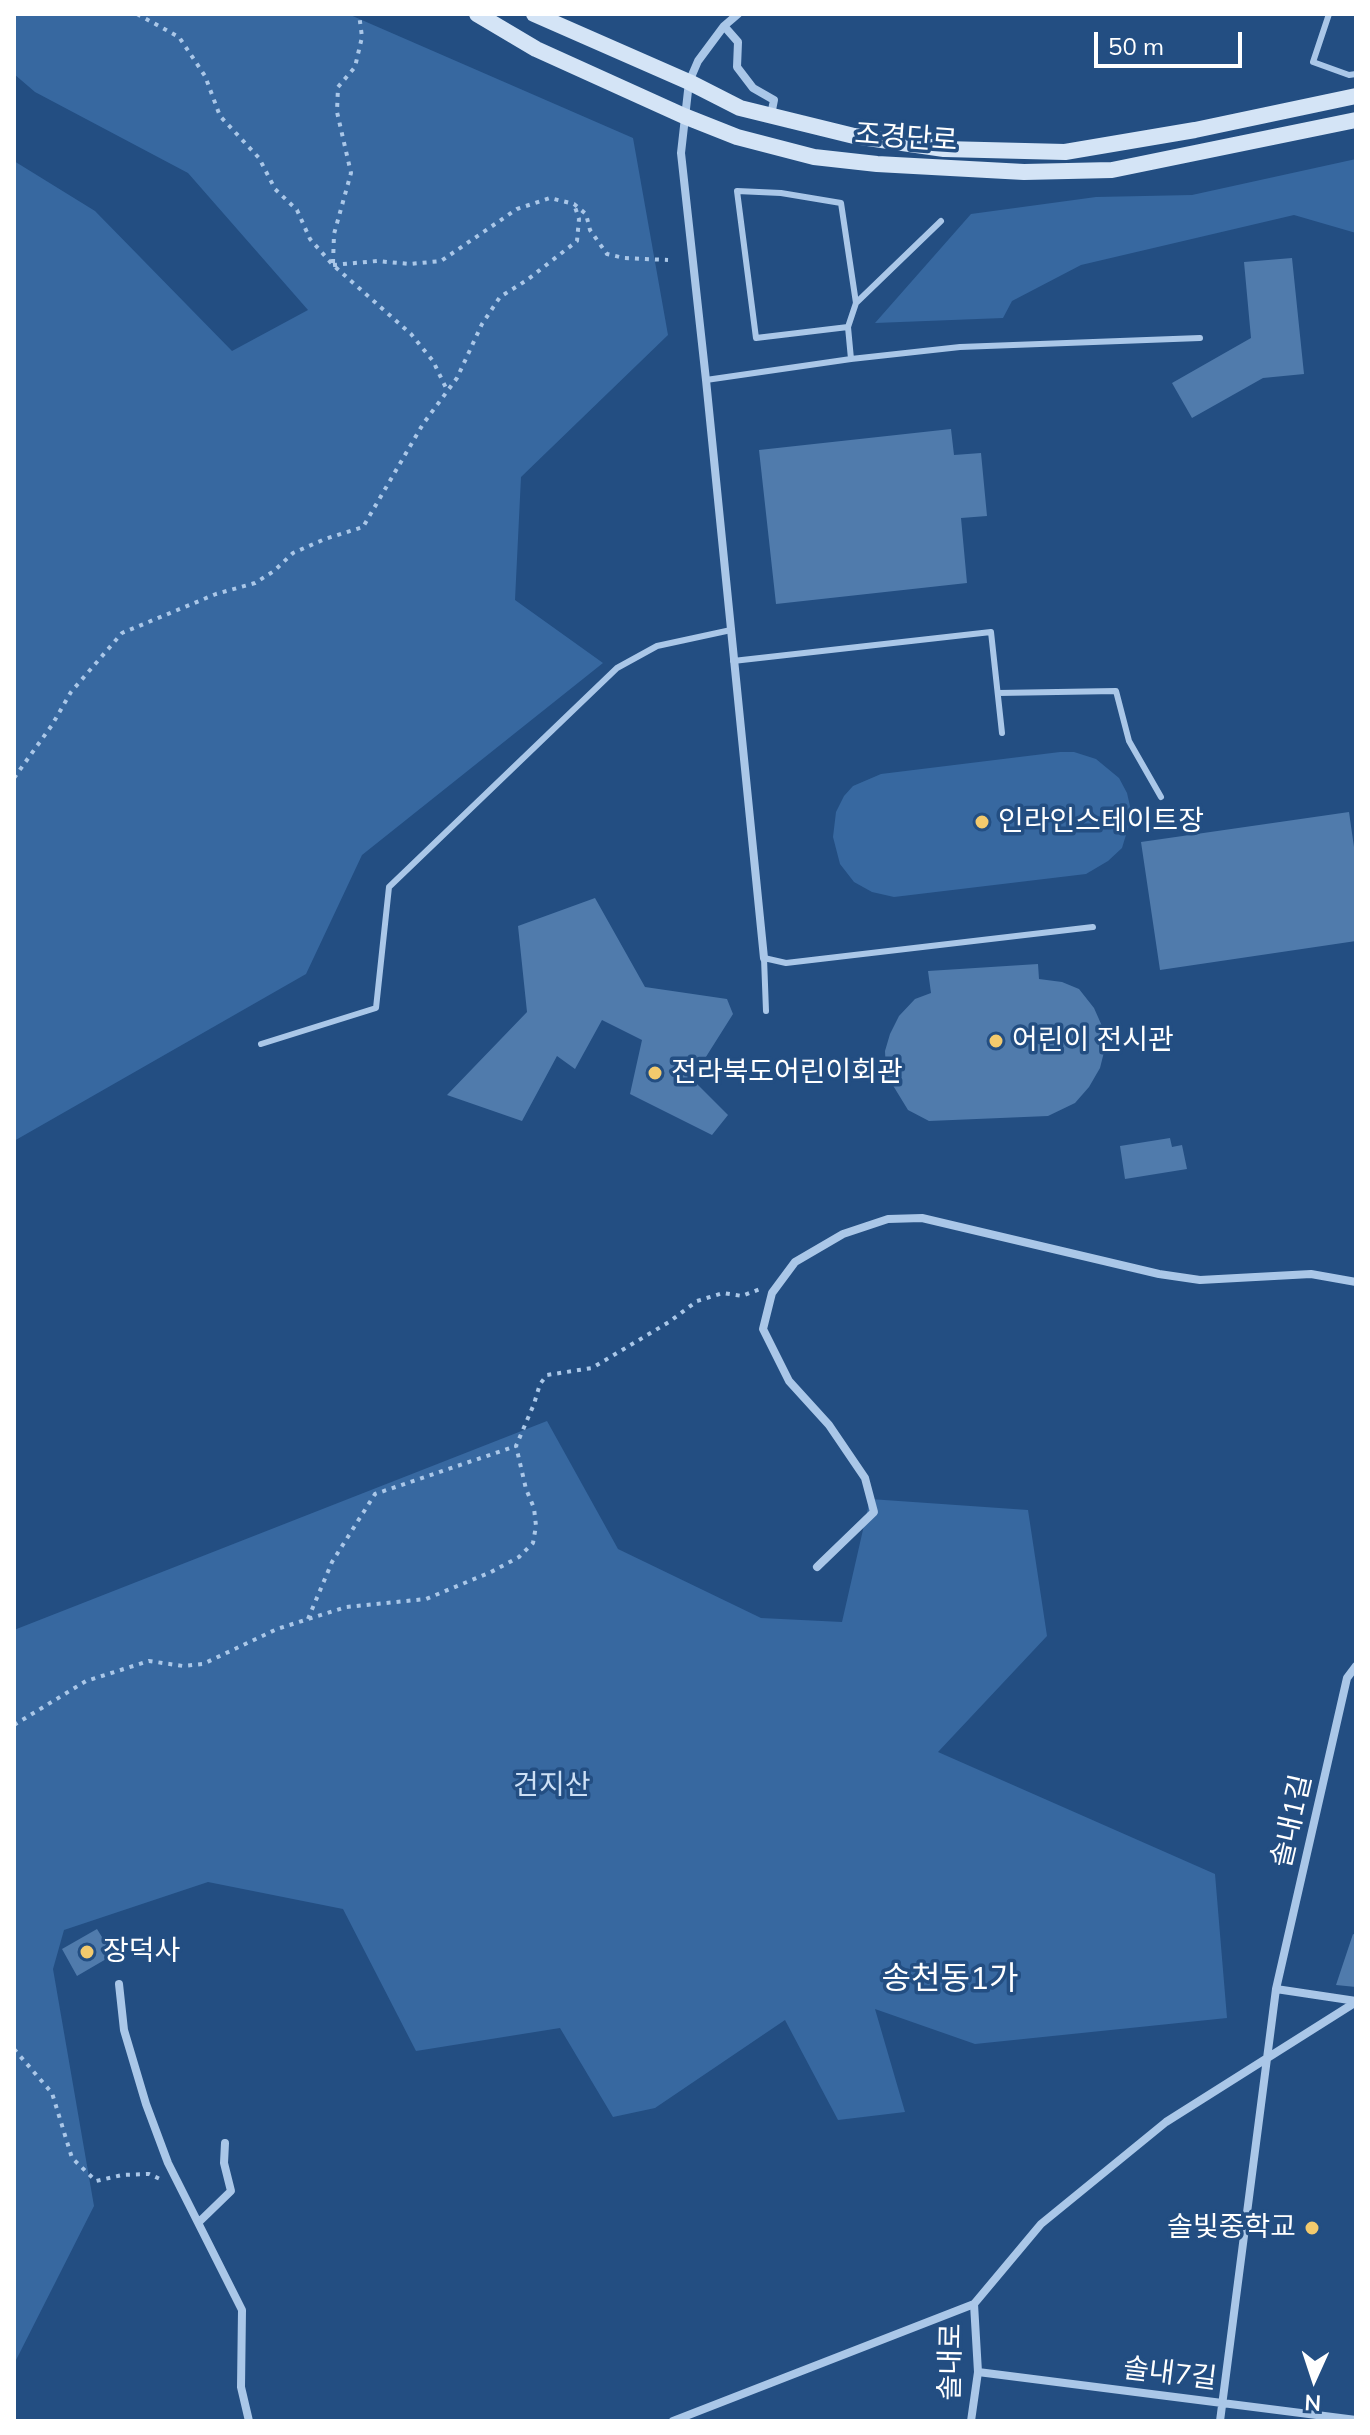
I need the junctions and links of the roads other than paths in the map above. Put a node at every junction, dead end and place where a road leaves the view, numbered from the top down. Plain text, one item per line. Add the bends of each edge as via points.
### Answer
1 (477, 14) edge
2 (534, 14) edge
3 (738, 14) edge
4 (1329, 14) edge
5 (724, 26) junction
6 (1356, 74) edge
7 (689, 82) junction
8 (1356, 96) edge
9 (684, 116) junction
10 (770, 116) junction
11 (1356, 120) edge
12 (941, 221) dead end
13 (856, 303) junction
14 (848, 327) junction
15 (1200, 338) dead end
16 (851, 359) junction
17 (706, 380) junction
18 (731, 630) junction
19 (733, 661) junction
20 (998, 693) junction
21 (1002, 733) dead end
22 (1161, 797) dead end
23 (1093, 927) dead end
24 (764, 958) junction
25 (766, 1011) dead end
26 (261, 1044) dead end
27 (1356, 1282) edge
28 (817, 1567) dead end
29 (1356, 1666) edge
30 (1347, 1678) junction
31 (1356, 1686) edge
32 (119, 1984) dead end
33 (1276, 1989) junction
34 (1356, 2002) edge
35 (1267, 2058) junction
36 (225, 2143) dead end
37 (199, 2222) junction
38 (974, 2304) junction
39 (978, 2372) junction
40 (1223, 2403) junction
41 (1356, 2420) edge
42 (249, 2421) edge
43 (673, 2421) edge
44 (971, 2421) edge
45 (1220, 2421) edge

1 - 9 street, 조경단로 via 536,49
2 - 7 street, 조경단로
3 - 5 street
4 - 6 lane via 1313,62
5 - 7 street
5 - 10 street via 738,42 737,67 753,88 774,100
7 - 9 street
7 - 10 street, 조경단로 via 740,108
8 - 10 street, 조경단로 via 1065,152 944,149
9 - 11 street, 조경단로 via 737,137 814,157 1024,172 1112,170
9 - 17 street via 681,153
12 - 13 lane
13 - 14 lane
13 - 14 lane via 841,203 737,191 756,338
14 - 16 lane
15 - 16 lane via 960,347
16 - 17 lane
17 - 18 street
18 - 19 street
18 - 26 lane via 657,646 617,668 389,887 376,1008
19 - 20 lane via 991,632
19 - 24 street
20 - 21 lane
20 - 22 lane via 1116,691 1129,741
23 - 24 lane via 786,963
24 - 25 lane
27 - 28 street via 1311,1274 1200,1280 922,1218 888,1219 843,1234 795,1262 772,1293 763,1329 789,1381 829,1425 865,1478 874,1512
29 - 30 street, 솔내1길
30 - 31 street
30 - 33 street, 솔내1길
32 - 37 street via 124,2030 146,2104 180,2191
33 - 34 street
33 - 35 street, 솔내1길
34 - 35 street
35 - 38 street via 1166,2122 1041,2224
35 - 40 street, 솔내1길
36 - 37 street via 231,2191
37 - 42 street via 242,2310 241,2387
38 - 39 street, 솔내로
38 - 43 street
39 - 40 street, 솔내7길
39 - 44 street, 솔내로
40 - 41 street, 솔내7길
40 - 45 street, 솔내1길

